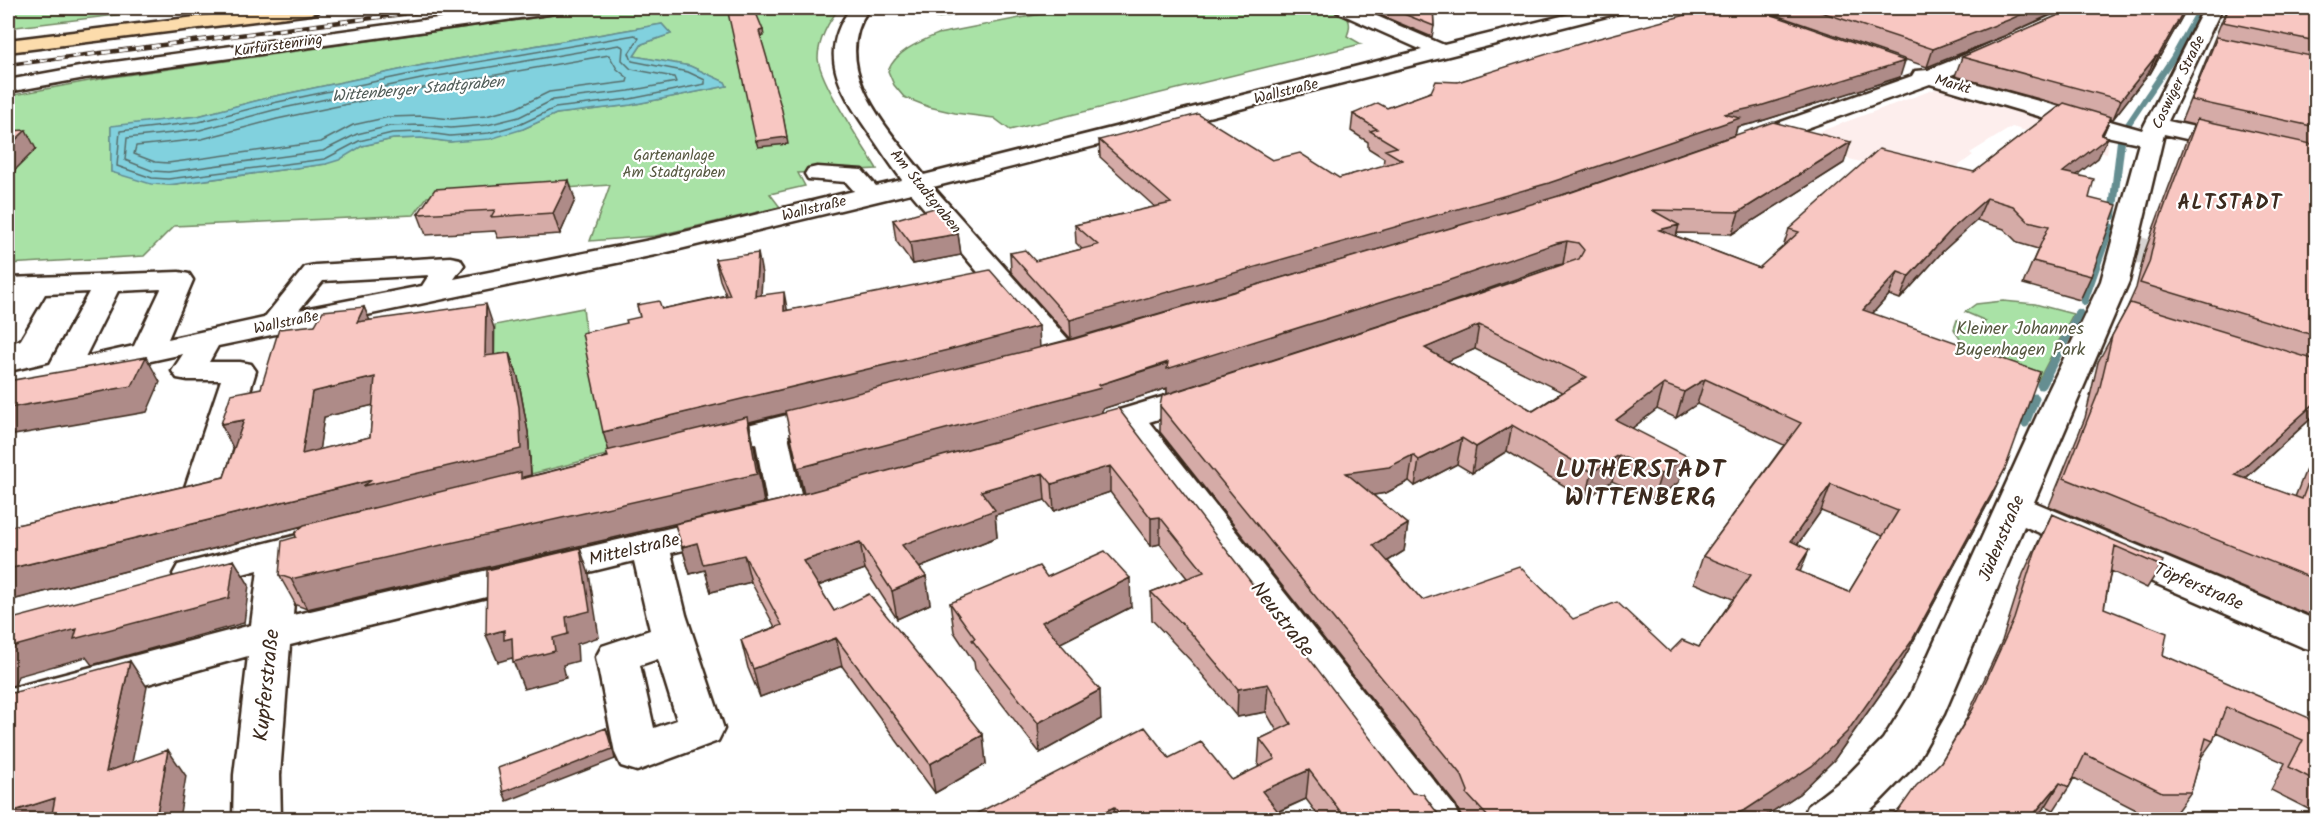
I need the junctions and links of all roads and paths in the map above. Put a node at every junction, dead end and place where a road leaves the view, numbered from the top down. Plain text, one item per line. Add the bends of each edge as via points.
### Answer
1 (250, 8) edge
2 (311, 8) edge
3 (549, 8) edge
4 (860, 8) edge
5 (1344, 8) edge
6 (1615, 8) edge
7 (2083, 8) edge
8 (2213, 8) edge
9 (8, 37) edge
10 (8, 46) edge
11 (2196, 46) junction
12 (1440, 51) junction
13 (2218, 51) edge
14 (1895, 66) edge
15 (1935, 79) junction
16 (8, 86) edge
17 (2153, 132) junction
18 (1724, 149) edge
19 (2316, 161) edge
20 (818, 174) dead end
21 (917, 184) junction
22 (870, 195) junction
23 (2130, 228) joint
24 (381, 269) junction
25 (108, 283) junction
26 (36, 286) junction
27 (8, 287) edge
28 (435, 292) junction
29 (358, 307) junction
30 (276, 324) junction
31 (8, 332) edge
32 (207, 339) junction
33 (147, 352) junction
34 (1061, 355) edge
35 (62, 370) junction
36 (8, 383) edge
37 (1229, 386) edge
38 (859, 407) edge
39 (1129, 419) junction
40 (770, 429) junction
41 (1048, 441) edge
42 (678, 452) edge
43 (199, 499) edge
44 (2014, 508) junction
45 (359, 531) edge
46 (651, 545) junction
47 (279, 551) junction
48 (164, 581) edge
49 (271, 635) junction
50 (2316, 636) edge
51 (673, 638) dead end
52 (8, 706) edge
53 (257, 819) edge
54 (1437, 819) edge
55 (1826, 819) edge

1 - 9 main road
2 - 10 main road
3 - 16 street, Kurfürstenring
4 - 21 street, Am Stadtgraben via 845,36 843,55 848,78 860,102
5 - 12 street
6 - 12 street, Wallstraße
7 - 15 street
8 - 11 street, Coswiger Straße
11 - 13 street
11 - 17 street, Coswiger Straße
12 - 21 street, Wallstraße
14 - 15 street
15 - 17 street, Markt via 2114,131
15 - 18 street, Markt via 1865,94
17 - 19 street, Markt
17 - 23 street, Coswiger Straße
20 - 22 street via 853,176
21 - 22 street, Wallstraße
21 - 34 street, Am Stadtgraben
22 - 28 street, Wallstraße via 617,256
23 - 44 street, Jüdenstraße via 2115,281 2112,315 2069,379
24 - 28 street via 450,265
24 - 29 street via 359,299
24 - 30 street via 315,273
25 - 26 street
25 - 33 street via 178,280
25 - 35 street
26 - 27 street
26 - 31 street
28 - 29 street, Wallstraße
29 - 30 street, Wallstraße
30 - 32 street, Wallstraße
32 - 33 street, Wallstraße
32 - 43 street via 188,371 240,371
33 - 35 street, Wallstraße
35 - 36 street, Wallstraße
37 - 39 street
38 - 40 street
39 - 41 street
39 - 54 street, Neustraße
40 - 42 street
40 - 46 street, Mittelstraße via 802,509
44 - 50 street, Töpferstraße
44 - 55 street, Jüdenstraße via 1929,702 1899,752
45 - 47 street
46 - 49 street, Mittelstraße
46 - 51 street
47 - 48 street
47 - 49 street, Kupferstraße
49 - 52 street, Mittelstraße
49 - 53 street, Kupferstraße via 257,775

